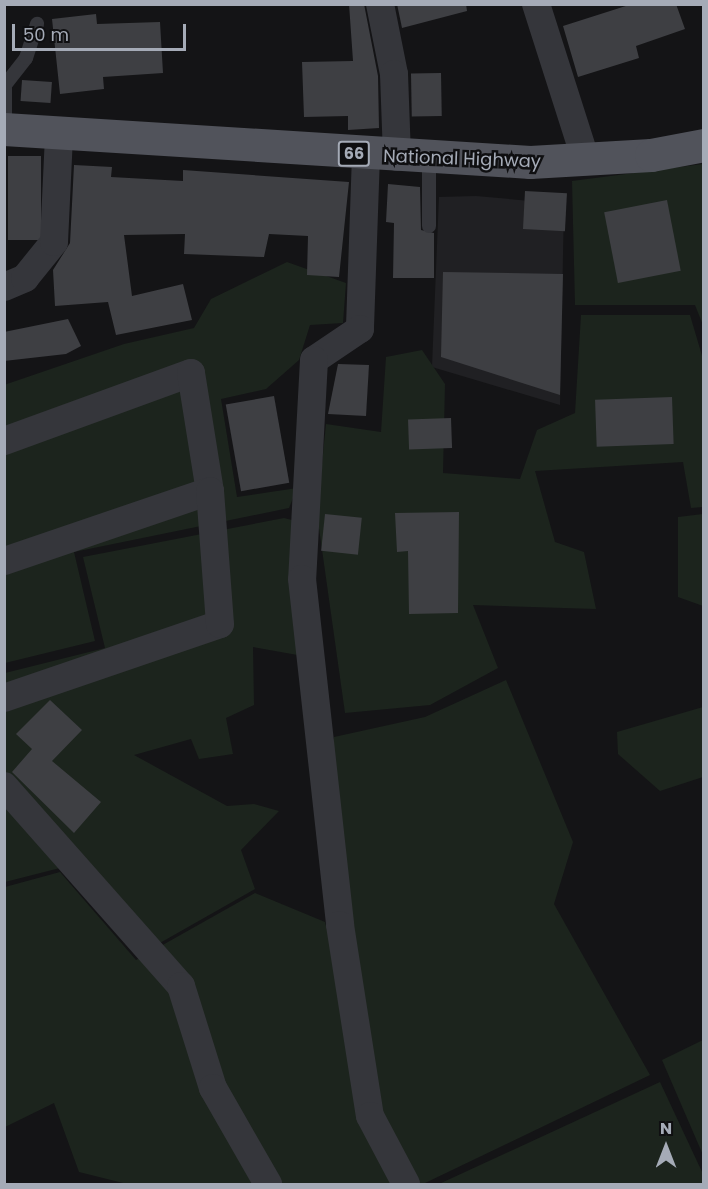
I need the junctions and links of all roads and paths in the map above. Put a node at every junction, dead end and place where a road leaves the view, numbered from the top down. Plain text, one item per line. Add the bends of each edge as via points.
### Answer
1 (380, 4) edge
2 (536, 4) edge
3 (37, 24) dead end
4 (5, 129) edge
5 (59, 134) junction
6 (704, 145) edge
7 (382, 156) junction
8 (429, 158) junction
9 (586, 161) junction
10 (429, 226) dead end
11 (4, 287) edge
12 (4, 441) edge
13 (210, 491) junction
14 (4, 561) edge
15 (4, 698) edge
16 (4, 786) edge
17 (406, 1184) edge
18 (268, 1185) edge

1 - 7 street via 394,74
2 - 9 street
3 - 4 lane via 26,58 5,85
4 - 5 main road, National Highway / 66
5 - 7 main road, National Highway / 66
5 - 11 street via 54,242 25,278
6 - 9 main road, National Highway / 66
7 - 8 main road, National Highway / 66
7 - 17 street via 360,329 314,360 302,579 340,925 370,1116
8 - 9 main road, National Highway / 66
8 - 10 lane
12 - 13 street via 191,373
13 - 14 street
13 - 15 street via 220,624
16 - 18 street via 181,986 213,1088

